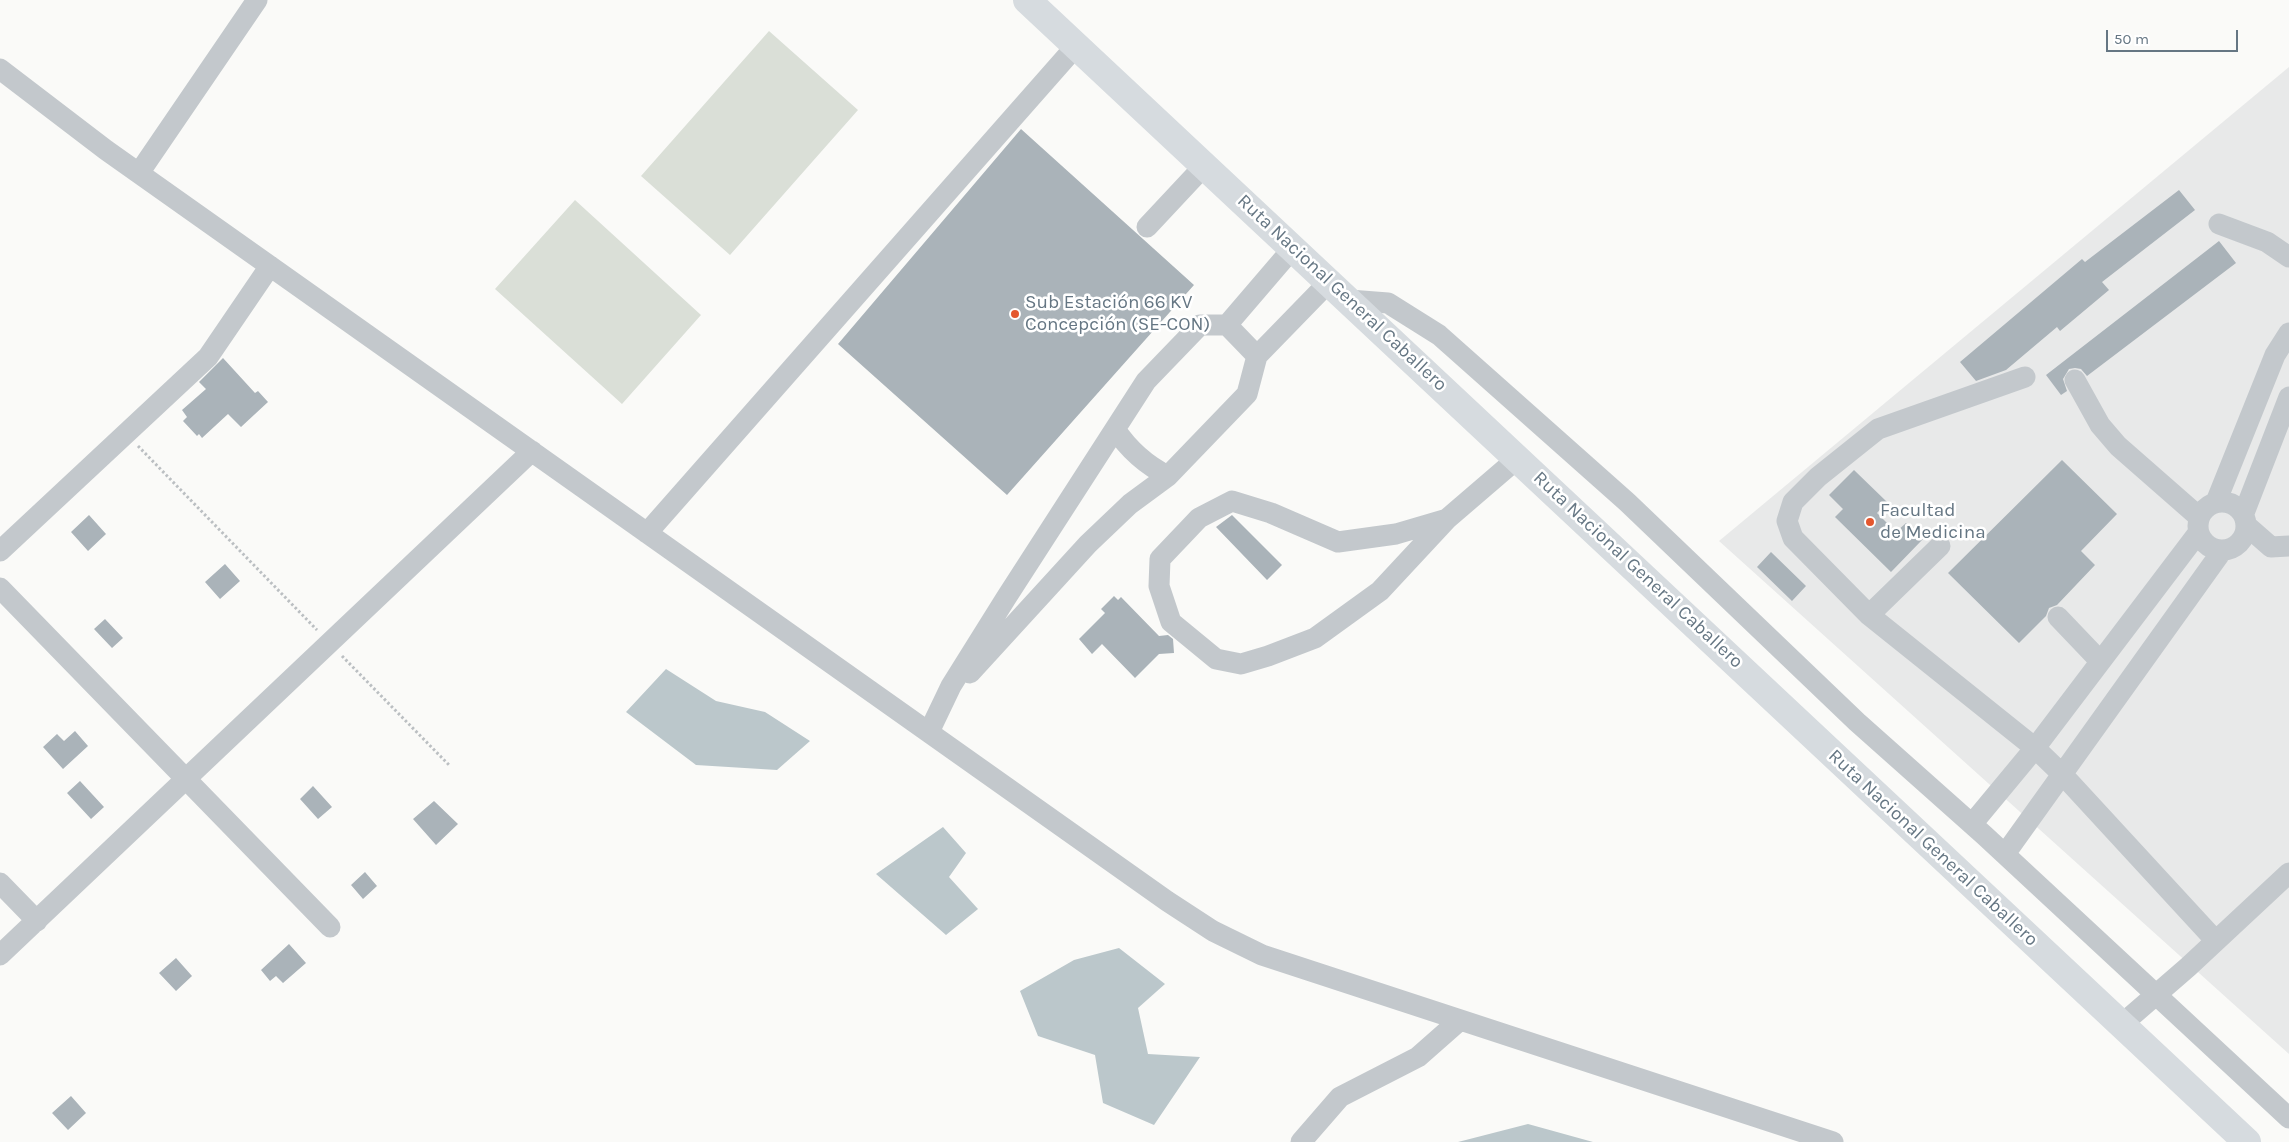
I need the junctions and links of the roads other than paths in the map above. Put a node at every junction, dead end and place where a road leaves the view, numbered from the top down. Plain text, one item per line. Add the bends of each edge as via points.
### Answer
1 (257, 0) edge
2 (1027, 0) edge
3 (1076, 46) junction
4 (0, 69) edge
5 (1205, 165) junction
6 (139, 173) junction
7 (2220, 224) dead end
8 (1147, 227) dead end
9 (1293, 248) junction
10 (2289, 258) edge
11 (270, 266) junction
12 (1329, 282) junction
13 (1349, 300) junction
14 (1227, 325) junction
15 (2289, 333) edge
16 (1258, 356) junction
17 (2025, 377) dead end
18 (2075, 380) dead end
19 (2289, 397) edge
20 (1115, 429) junction
21 (532, 451) junction
22 (1518, 458) junction
23 (1168, 476) junction
24 (2216, 502) junction
25 (1447, 519) junction
26 (2245, 520) junction
27 (2199, 525) junction
28 (647, 533) junction
29 (1940, 546) dead end
30 (2289, 546) edge
31 (0, 550) edge
32 (2222, 551) junction
33 (0, 588) edge
34 (1869, 615) junction
35 (2058, 617) dead end
36 (2100, 661) junction
37 (947, 696) junction
38 (929, 732) junction
39 (2035, 748) junction
40 (2063, 775) junction
41 (185, 780) junction
42 (1972, 824) junction
43 (2005, 854) junction
44 (2289, 873) edge
45 (0, 883) edge
46 (37, 921) junction
47 (330, 927) dead end
48 (2215, 940) junction
49 (0, 955) edge
50 (2156, 994) junction
51 (1460, 1020) junction
52 (2121, 1025) junction
53 (2289, 1118) edge
54 (1301, 1142) edge
55 (1833, 1142) edge
56 (2247, 1142) edge

1 - 6 street
2 - 3 highway, Ruta Nacional General Caballero
3 - 5 highway, Ruta Nacional General Caballero
3 - 28 street
4 - 6 street
5 - 8 street
5 - 9 highway, Ruta Nacional General Caballero
6 - 11 street
7 - 10 street via 2267,242
9 - 12 highway, Ruta Nacional General Caballero
9 - 14 street
11 - 21 street
11 - 31 street via 208,356
12 - 13 highway, Ruta Nacional General Caballero
12 - 16 street
13 - 22 highway, Ruta Nacional General Caballero
13 - 42 street via 1388,303 1439,335 1627,502 1857,722
14 - 16 street
14 - 20 street via 1200,325 1146,381
15 - 24 street via 2275,355
16 - 23 street via 1247,394
17 - 34 street via 1878,429 1818,477 1793,502 1787,521 1792,538
18 - 27 street via 2100,425
19 - 26 street
20 - 23 street via 1125,444 1151,468
20 - 37 street
21 - 28 street
21 - 41 street
22 - 25 street
22 - 52 highway, Ruta Nacional General Caballero
23 - 37 street via 1130,504 1088,544
24 - 26 street via 2234,505
24 - 27 street via 2204,510
25 - 25 street via 1396,534 1338,542 1271,513 1232,501 1199,518 1160,559 1159,586 1171,622 1216,659 1241,664 1316,638 1380,591
26 - 30 street via 2271,547
26 - 32 street via 2244,538 2235,547
27 - 32 street via 2210,548
27 - 36 street
28 - 38 street
29 - 34 street
32 - 40 street
33 - 41 street
34 - 39 street
35 - 36 street
36 - 39 street
37 - 38 street
38 - 51 street via 1213,931 1262,955
39 - 40 street
39 - 42 street
40 - 43 street
40 - 48 street
41 - 46 street
41 - 47 street
42 - 43 street
43 - 50 street
44 - 48 street
45 - 46 street
46 - 49 street
48 - 50 street
50 - 52 street
50 - 53 street
51 - 54 street via 1418,1057 1340,1097
51 - 55 street
52 - 56 highway, Ruta Nacional General Caballero

